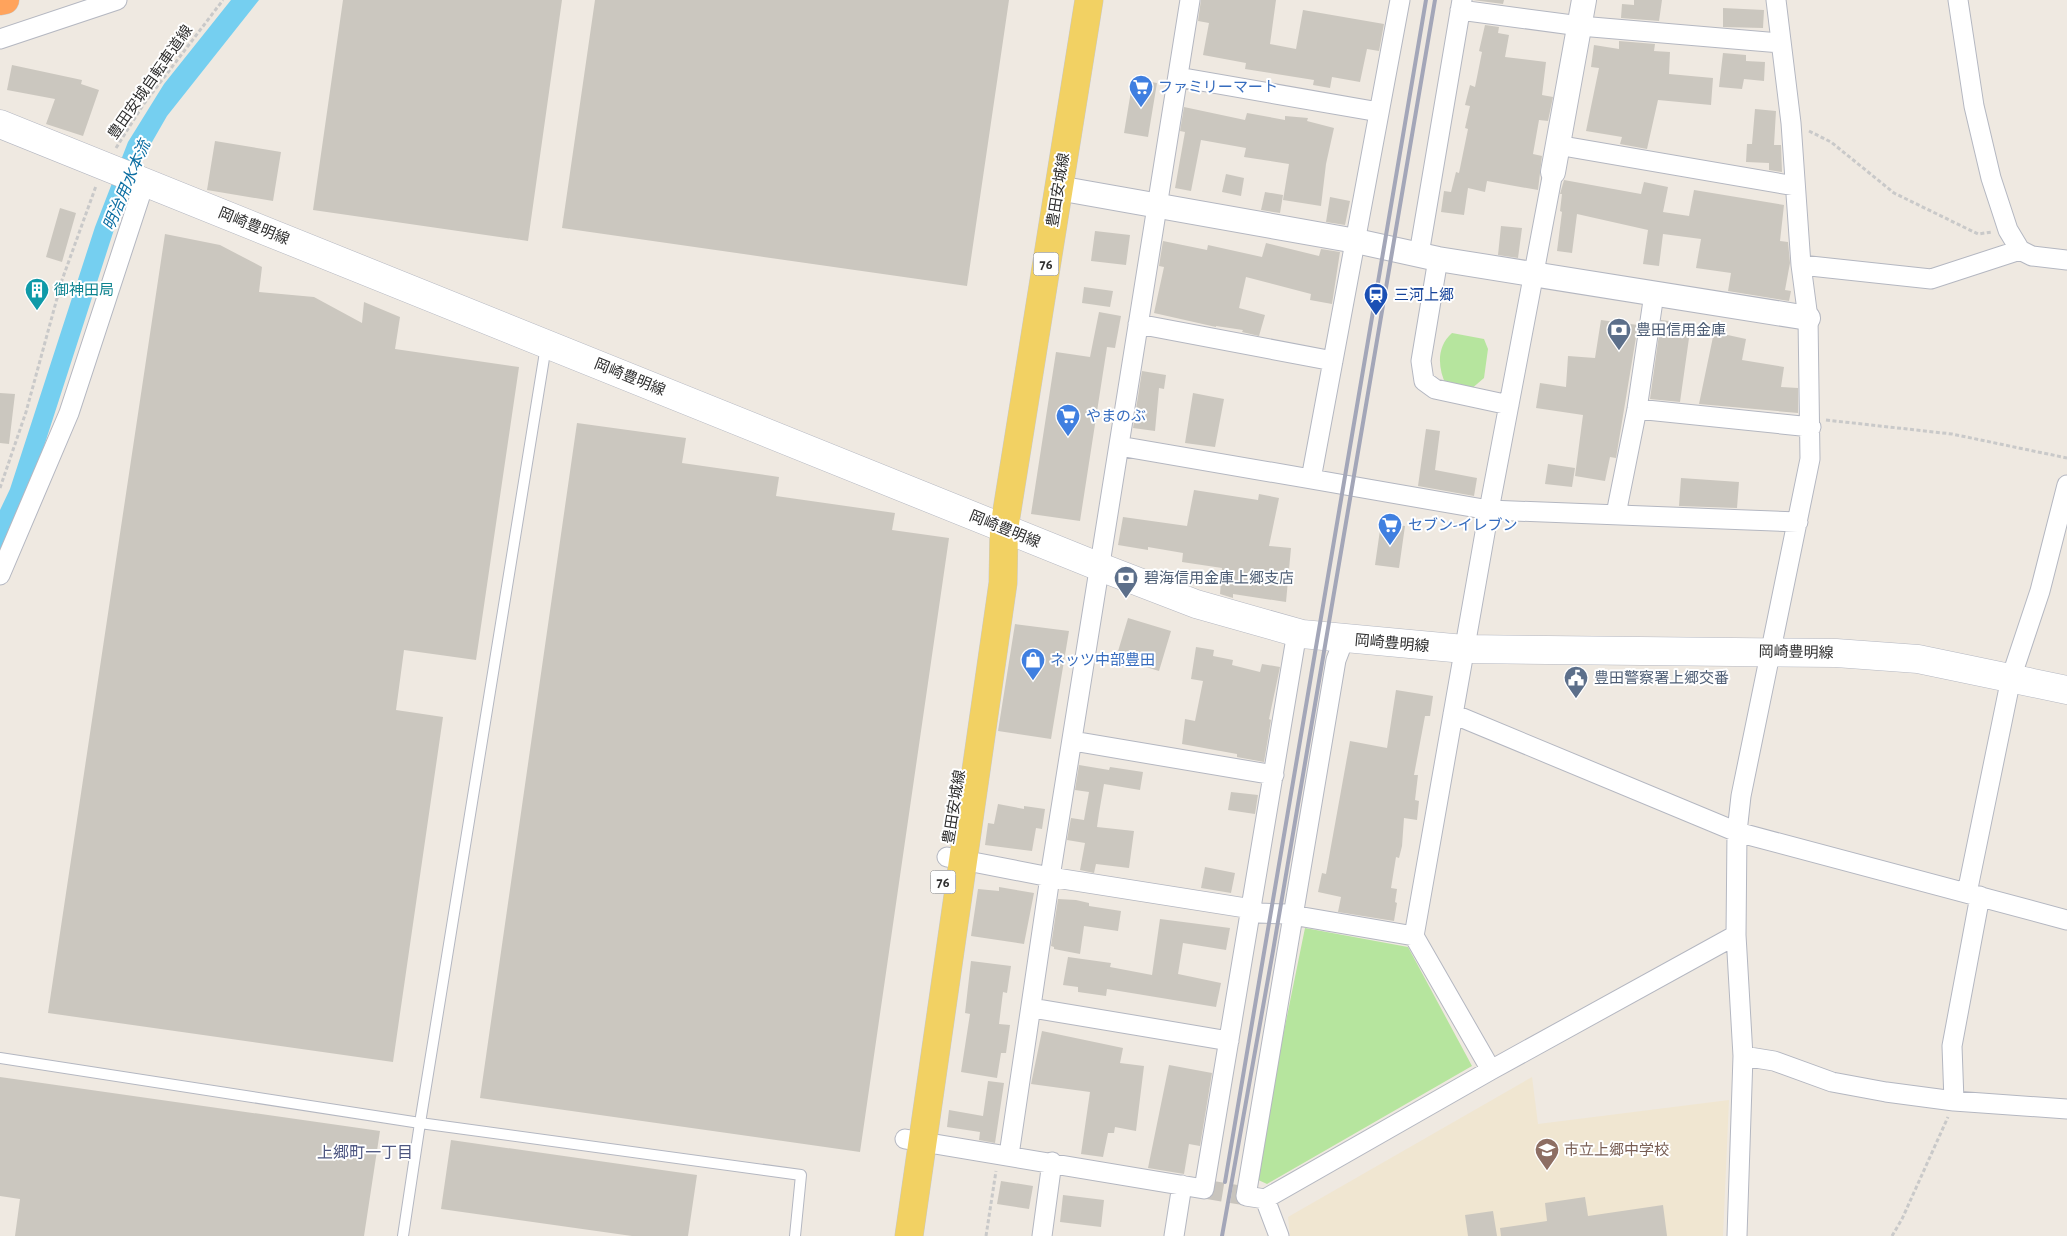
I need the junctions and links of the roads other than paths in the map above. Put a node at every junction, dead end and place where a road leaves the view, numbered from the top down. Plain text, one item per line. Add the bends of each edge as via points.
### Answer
1 (5, 0) edge
2 (117, 0) edge
3 (1090, 0) edge
4 (1190, 0) edge
5 (1400, 0) edge
6 (1584, 0) edge
7 (1776, 0) edge
8 (1958, 0) edge
9 (0, 1) edge
10 (1461, 5) edge
11 (1580, 26) junction
12 (0, 39) edge
13 (1781, 43) junction
14 (1178, 77) junction
15 (1379, 112) junction
16 (0, 124) edge
17 (1558, 146) junction
18 (1552, 172) joint
19 (142, 180) junction
20 (1795, 186) junction
21 (1058, 188) junction
22 (1157, 206) junction
23 (1356, 241) junction
24 (2020, 250) junction
25 (1429, 256) junction
26 (2067, 260) edge
27 (1801, 264) junction
28 (1534, 274) junction
29 (1654, 294) junction
30 (1808, 318) junction
31 (1138, 324) junction
32 (546, 343) junction
33 (1333, 361) junction
34 (1509, 405) junction
35 (1637, 409) junction
36 (1811, 428) junction
37 (1119, 446) junction
38 (1312, 479) junction
39 (2067, 485) edge
40 (1489, 510) junction
41 (1616, 514) junction
42 (1798, 522) junction
43 (1004, 529) junction
44 (1100, 567) junction
45 (0, 575) edge
46 (1297, 632) junction
47 (1344, 639) junction
48 (1464, 649) junction
49 (1772, 651) junction
50 (2011, 678) junction
51 (2067, 690) edge
52 (1453, 714) junction
53 (1073, 741) junction
54 (1274, 775) junction
55 (1737, 832) junction
56 (956, 858) junction
57 (1050, 877) junction
58 (1973, 895) junction
59 (1252, 909) junction
60 (1294, 915) junction
61 (2067, 920) edge
62 (1736, 935) junction
63 (1414, 936) junction
64 (1032, 1008) junction
65 (1229, 1041) junction
66 (1743, 1056) junction
67 (0, 1058) edge
68 (1491, 1070) junction
69 (1954, 1101) junction
70 (2067, 1109) edge
71 (420, 1123) junction
72 (914, 1140) junction
73 (1004, 1154) junction
74 (1052, 1162) junction
75 (1182, 1185) junction
76 (1265, 1199) junction
77 (404, 1236) edge
78 (795, 1236) edge
79 (890, 1236) edge
80 (909, 1236) edge
81 (1042, 1236) edge
82 (1174, 1236) edge
83 (1279, 1236) edge
84 (1736, 1236) edge

1 - 9 highway
2 - 12 street
3 - 21 main road, 豊田安城線 / 76
4 - 14 street
5 - 15 street
6 - 11 street
7 - 13 street
8 - 24 street via 1974,106 1991,178 2008,230
10 - 11 street
10 - 25 street
11 - 13 street
11 - 17 street
13 - 20 street
14 - 15 street
14 - 22 street
15 - 23 street
16 - 19 main road, 岡崎豊明線
17 - 18 street
17 - 20 street
18 - 28 street
19 - 32 main road, 岡崎豊明線
19 - 45 street via 69,413
20 - 27 street
21 - 22 street
21 - 43 main road, 豊田安城線 / 76
22 - 23 street
22 - 31 street
23 - 25 street
23 - 33 street
24 - 26 street via 2032,256
24 - 27 street via 1931,279
25 - 28 street
25 - 34 street via 1421,361 1424,381 1435,389
27 - 30 street
28 - 29 street
28 - 34 street
29 - 30 street
29 - 35 street
30 - 36 street
31 - 33 street
31 - 37 street
32 - 43 main road, 岡崎豊明線
32 - 71 lane
33 - 38 street
34 - 40 street
35 - 36 street
35 - 41 street
36 - 42 street via 1810,459
37 - 38 street
37 - 44 street
38 - 40 street
39 - 50 street via 2040,591
40 - 41 street
40 - 48 street
41 - 42 street
42 - 49 street
43 - 44 main road, 岡崎豊明線
43 - 56 main road, 豊田安城線 / 76 via 990,576
44 - 46 main road, 岡崎豊明線 via 1196,604
44 - 53 street
46 - 47 main road, 岡崎豊明線
46 - 54 street
47 - 48 main road, 岡崎豊明線
47 - 60 street via 1336,660
48 - 49 main road, 岡崎豊明線
48 - 52 street
49 - 50 main road, 岡崎豊明線 via 1918,659
49 - 55 street via 1741,796
50 - 51 main road, 岡崎豊明線
50 - 58 street
52 - 55 street
52 - 63 street
53 - 54 street
53 - 57 street
54 - 59 street
55 - 58 street
55 - 62 street
56 - 57 street
56 - 72 main road, 豊田安城線 / 76
57 - 59 street
57 - 64 street
58 - 61 street
58 - 69 street via 1952,1046
59 - 60 street via 1259,913
59 - 65 street
60 - 63 street
60 - 76 street via 1246,1196
62 - 66 street
62 - 68 street
63 - 68 street
64 - 65 street
64 - 73 street
65 - 75 street via 1204,1188
66 - 69 street via 1774,1061 1832,1082
66 - 84 street
67 - 71 lane
68 - 76 street
69 - 70 street
71 - 77 lane
71 - 78 lane via 801,1175
72 - 73 street
72 - 79 main road, 豊田安城線 / 76
72 - 80 main road, 豊田安城線 / 76
73 - 74 street
74 - 75 street
74 - 81 street
75 - 82 street
76 - 83 street

